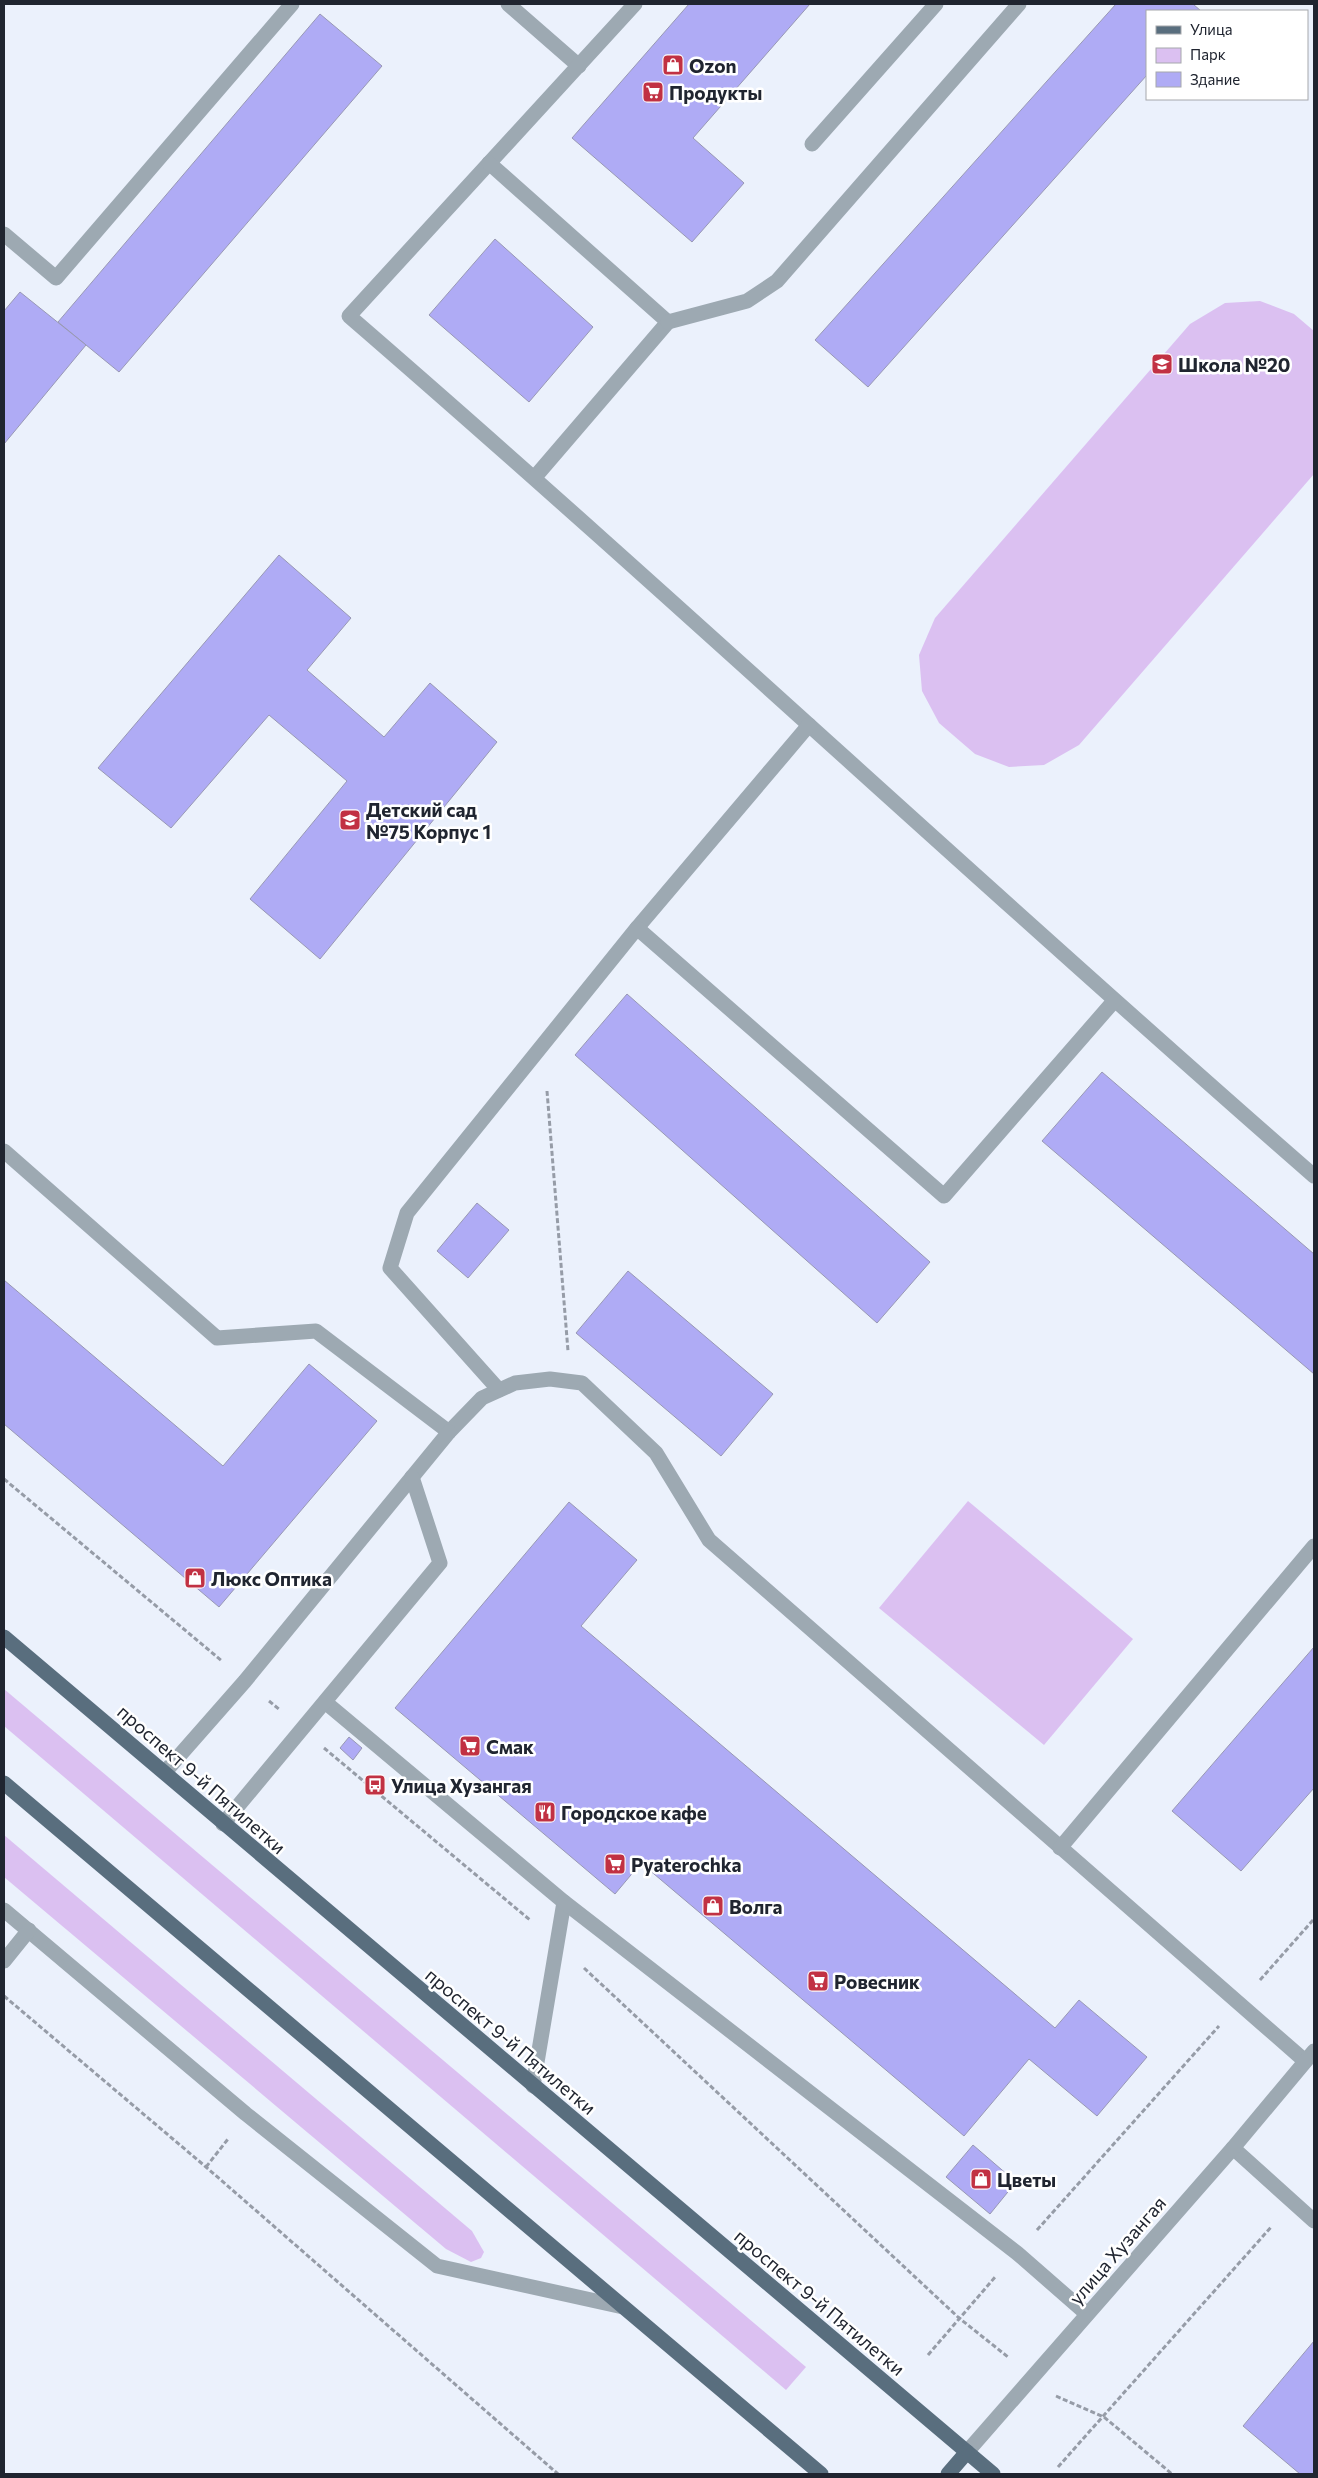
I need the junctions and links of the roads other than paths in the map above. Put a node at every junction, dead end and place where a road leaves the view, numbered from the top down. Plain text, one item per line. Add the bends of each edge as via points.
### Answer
1 (292, 4) edge
2 (508, 4) edge
3 (635, 4) edge
4 (936, 4) edge
5 (1019, 4) edge
6 (579, 66) junction
7 (812, 144) dead end
8 (489, 163) junction
9 (5, 238) edge
10 (668, 322) junction
11 (535, 477) junction
12 (809, 725) junction
13 (637, 928) junction
14 (1114, 1002) junction
15 (4, 1151) edge
16 (1314, 1176) edge
17 (499, 1390) junction
18 (449, 1432) junction
19 (412, 1477) junction
20 (1314, 1546) edge
21 (4, 1637) edge
22 (325, 1702) junction
23 (164, 1772) junction
24 (4, 1783) edge
25 (223, 1824) junction
26 (1060, 1848) junction
27 (564, 1902) junction
28 (4, 1910) edge
29 (29, 1930) junction
30 (4, 1961) edge
31 (1310, 2056) edge
32 (534, 2086) junction
33 (1233, 2148) junction
34 (1314, 2220) edge
35 (623, 2307) junction
36 (1087, 2314) junction
37 (967, 2452) junction
38 (821, 2474) edge
39 (948, 2474) edge
40 (993, 2474) edge

1 - 9 street via 56,278
2 - 6 street
3 - 6 street
4 - 7 street
5 - 10 street via 777,281 747,301
6 - 8 street
8 - 10 street
8 - 11 street via 349,316
10 - 11 street
11 - 12 street
12 - 13 street
12 - 14 street
13 - 14 street via 944,1196
13 - 17 street via 407,1213 390,1268
14 - 16 street
15 - 18 street via 218,1338 316,1330
17 - 18 street via 482,1398
17 - 26 street via 515,1383 550,1380 582,1383 656,1453 709,1540
18 - 19 street
19 - 22 street via 440,1563
19 - 23 street via 245,1680
20 - 26 street
21 - 23 main road, проспект 9-й Пятилетки
22 - 25 street
22 - 27 street
23 - 25 main road, проспект 9-й Пятилетки
24 - 35 main road
25 - 32 main road, проспект 9-й Пятилетки
26 - 31 street via 1239,2003
27 - 32 street
27 - 36 street via 1017,2253
28 - 29 street
29 - 30 street
29 - 35 street via 246,2114 437,2266
31 - 33 street, улица Хузангая
32 - 37 main road, проспект 9-й Пятилетки
33 - 34 street
33 - 36 street, улица Хузангая
35 - 38 main road
36 - 37 street, улица Хузангая
37 - 39 main road, улица Хузангая
37 - 40 main road, проспект 9-й Пятилетки

